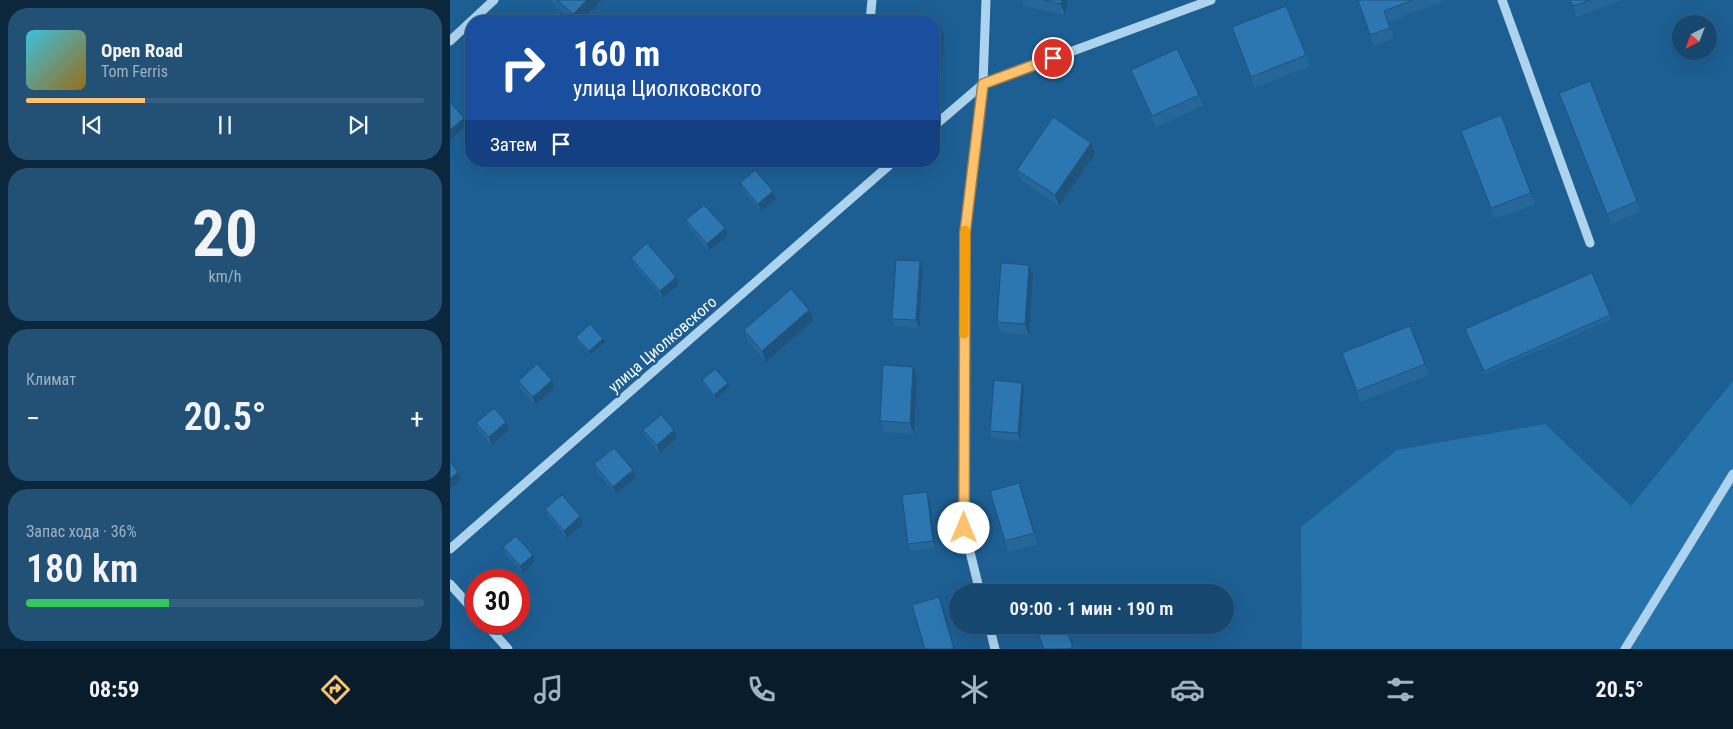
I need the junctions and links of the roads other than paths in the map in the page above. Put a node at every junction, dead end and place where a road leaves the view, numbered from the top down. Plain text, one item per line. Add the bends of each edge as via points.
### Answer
1 (494, 0) edge
2 (872, 0) edge
3 (986, 0) edge
4 (1211, 0) edge
5 (1502, 0) edge
6 (478, 15) edge
7 (871, 15) edge
8 (465, 27) edge
9 (450, 41) edge
10 (983, 84) junction
11 (940, 121) edge
12 (887, 167) edge
13 (1590, 243) dead end
14 (1733, 474) edge
15 (450, 549) edge
16 (450, 584) edge
17 (978, 584) edge
18 (465, 601) edge
19 (495, 634) edge
20 (991, 634) edge
21 (508, 649) edge
22 (995, 649) edge
23 (1625, 649) edge

1 - 6 street
2 - 7 street
3 - 10 street
4 - 10 street
5 - 13 street
8 - 9 street
10 - 11 street
10 - 17 street via 965,233 964,528
12 - 15 street, улица Циолковского
14 - 23 street
16 - 18 street
19 - 21 street
20 - 22 street

